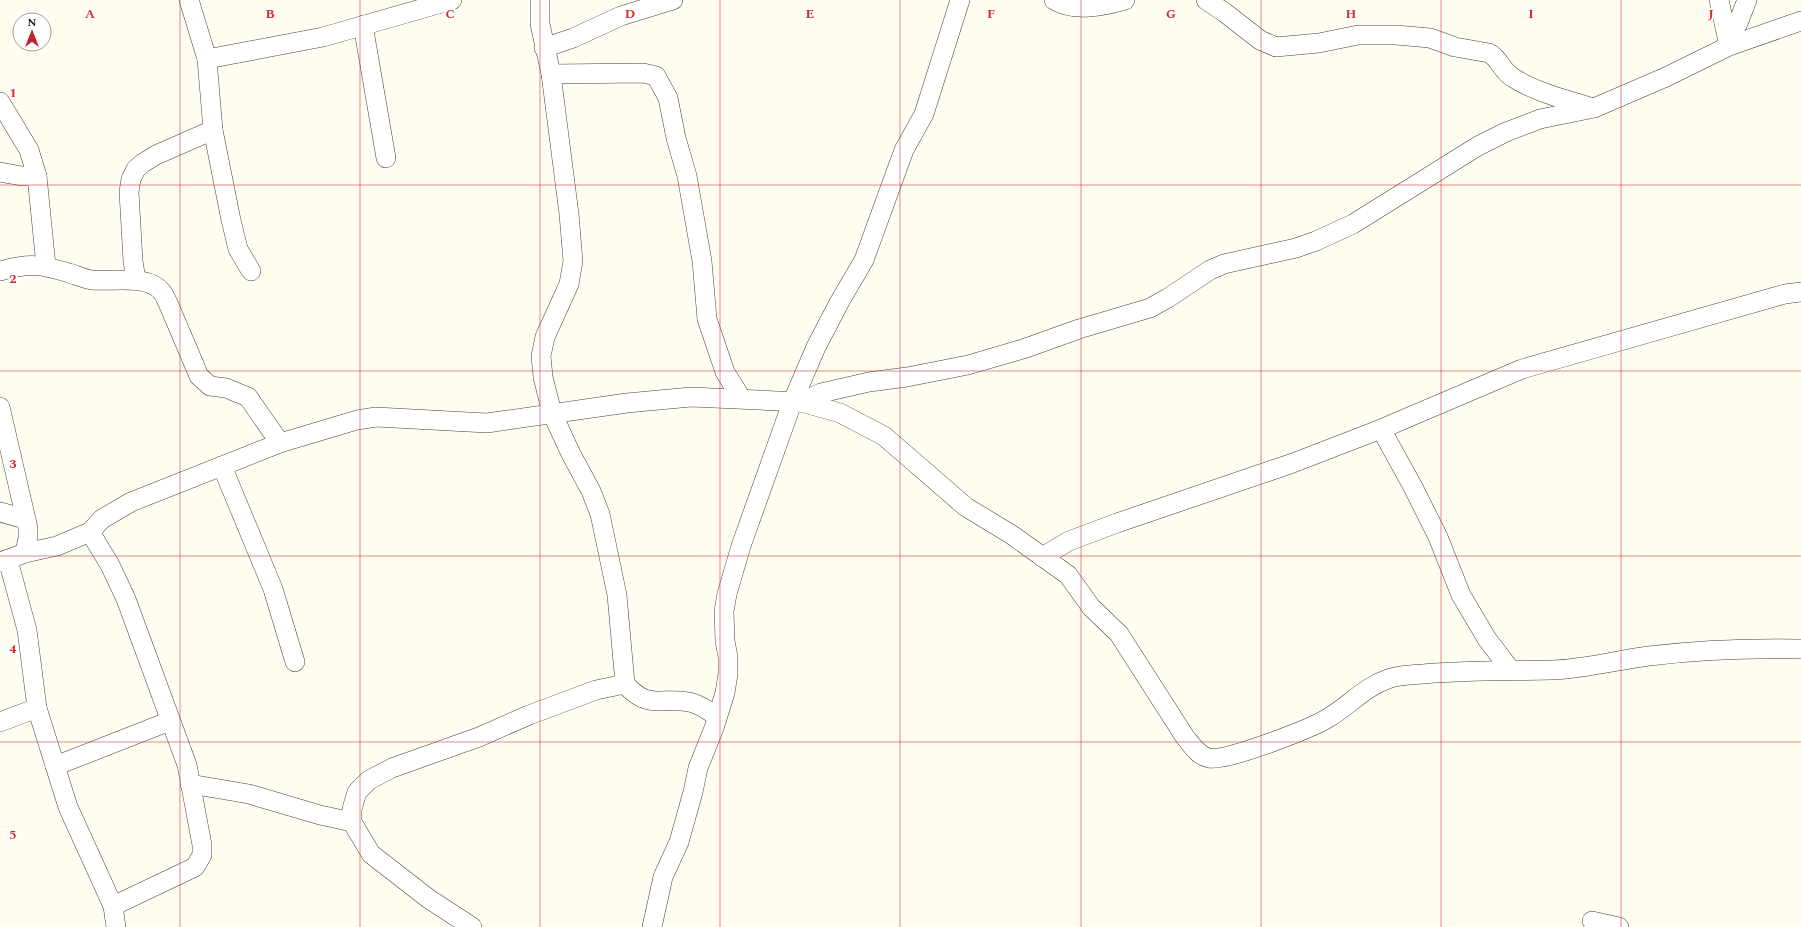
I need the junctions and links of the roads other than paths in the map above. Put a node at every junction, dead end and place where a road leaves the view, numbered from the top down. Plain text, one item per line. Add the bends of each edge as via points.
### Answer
1 (189, 0) edge
2 (452, 0) edge
3 (540, 0) edge
4 (673, 0) edge
5 (960, 0) edge
6 (1054, 0) edge
7 (1125, 0) edge
8 (1206, 0) edge
9 (1719, 0) edge
10 (1748, 0) edge
11 (422, 4) edge
12 (1801, 21) edge
13 (363, 25) junction
14 (1729, 42) junction
15 (544, 48) junction
16 (207, 59) junction
17 (550, 74) junction
18 (0, 102) edge
19 (1594, 108) junction
20 (213, 130) junction
21 (386, 158) dead end
22 (0, 172) edge
23 (37, 176) junction
24 (46, 266) junction
25 (0, 271) edge
26 (251, 271) dead end
27 (136, 280) junction
28 (1801, 292) edge
29 (741, 398) junction
30 (796, 402) junction
31 (0, 407) edge
32 (552, 413) junction
33 (1381, 429) junction
34 (280, 443) junction
35 (222, 466) junction
36 (0, 512) edge
37 (25, 519) junction
38 (90, 532) junction
39 (1069, 541) junction
40 (1027, 546) junction
41 (1042, 557) junction
42 (11, 558) edge
43 (1801, 649) edge
44 (295, 662) dead end
45 (1510, 669) junction
46 (625, 684) junction
47 (37, 708) junction
48 (717, 716) junction
49 (170, 721) junction
50 (0, 722) edge
51 (55, 766) junction
52 (190, 784) junction
53 (352, 822) junction
54 (113, 906) junction
55 (1592, 921) dead end
56 (116, 927) edge
57 (472, 927) edge
58 (652, 927) edge
59 (1619, 927) edge

1 - 16 street
2 - 11 street
3 - 15 street
4 - 15 street via 621,16
5 - 30 street via 924,114 904,150 864,260 816,347
6 - 7 street via 1062,5 1080,7
8 - 19 street via 1260,40 1276,47 1319,43 1358,34 1396,34 1430,38 1455,47 1494,55 1505,72 1519,82
9 - 14 street
10 - 14 street
11 - 13 street
12 - 14 street
13 - 16 street via 323,37
13 - 21 street
14 - 19 street via 1666,77
15 - 17 street
16 - 20 street
17 - 29 street via 643,73 656,76 668,98 687,176 702,261 707,319 725,372
17 - 32 street via 573,262 568,284 545,338 541,356 543,377
18 - 23 street via 29,150
19 - 30 street via 1540,119 1506,132 1478,146 1353,224 1296,248 1224,264 1150,308 968,365 869,382 820,393
20 - 26 street via 238,249
20 - 27 street via 156,155 136,169 128,192
22 - 23 street
23 - 24 street
24 - 25 street via 22,265
24 - 27 street via 91,280
27 - 34 street via 155,286 162,292 199,376 210,386 226,388 248,397
28 - 33 street via 1785,294 1522,369
29 - 30 street
29 - 32 street via 691,396
30 - 40 street via 840,414 884,436 966,507
30 - 48 street via 741,546 727,594 724,623 728,674
31 - 37 street
32 - 34 street via 487,423 376,417 357,420
32 - 46 street via 600,514 617,595
33 - 39 street via 1293,463
33 - 45 street via 1438,537 1461,595 1487,639
34 - 35 street
35 - 38 street via 131,502 102,519
35 - 44 street via 273,589
36 - 37 street
37 - 42 street via 28,538
38 - 42 street via 57,546
38 - 49 street via 126,599
39 - 40 street
39 - 41 street
40 - 41 street
41 - 45 street via 1068,575 1091,607 1119,634 1186,737 1197,751 1207,758 1221,758 1310,727 1343,709 1374,685 1389,678 1437,672
42 - 47 street via 29,636
43 - 45 street via 1715,650 1648,656 1554,670
46 - 48 street via 640,699 652,702 689,702
46 - 53 street via 596,690 392,768 369,780 357,792 352,809
47 - 50 street
47 - 51 street
48 - 58 street via 698,768 679,842 663,876
49 - 51 street
49 - 52 street via 187,765
51 - 54 street via 68,807
52 - 53 street via 249,794
52 - 54 street via 202,845 199,862 195,867
53 - 57 street via 371,854 429,899
54 - 56 street
55 - 59 street

